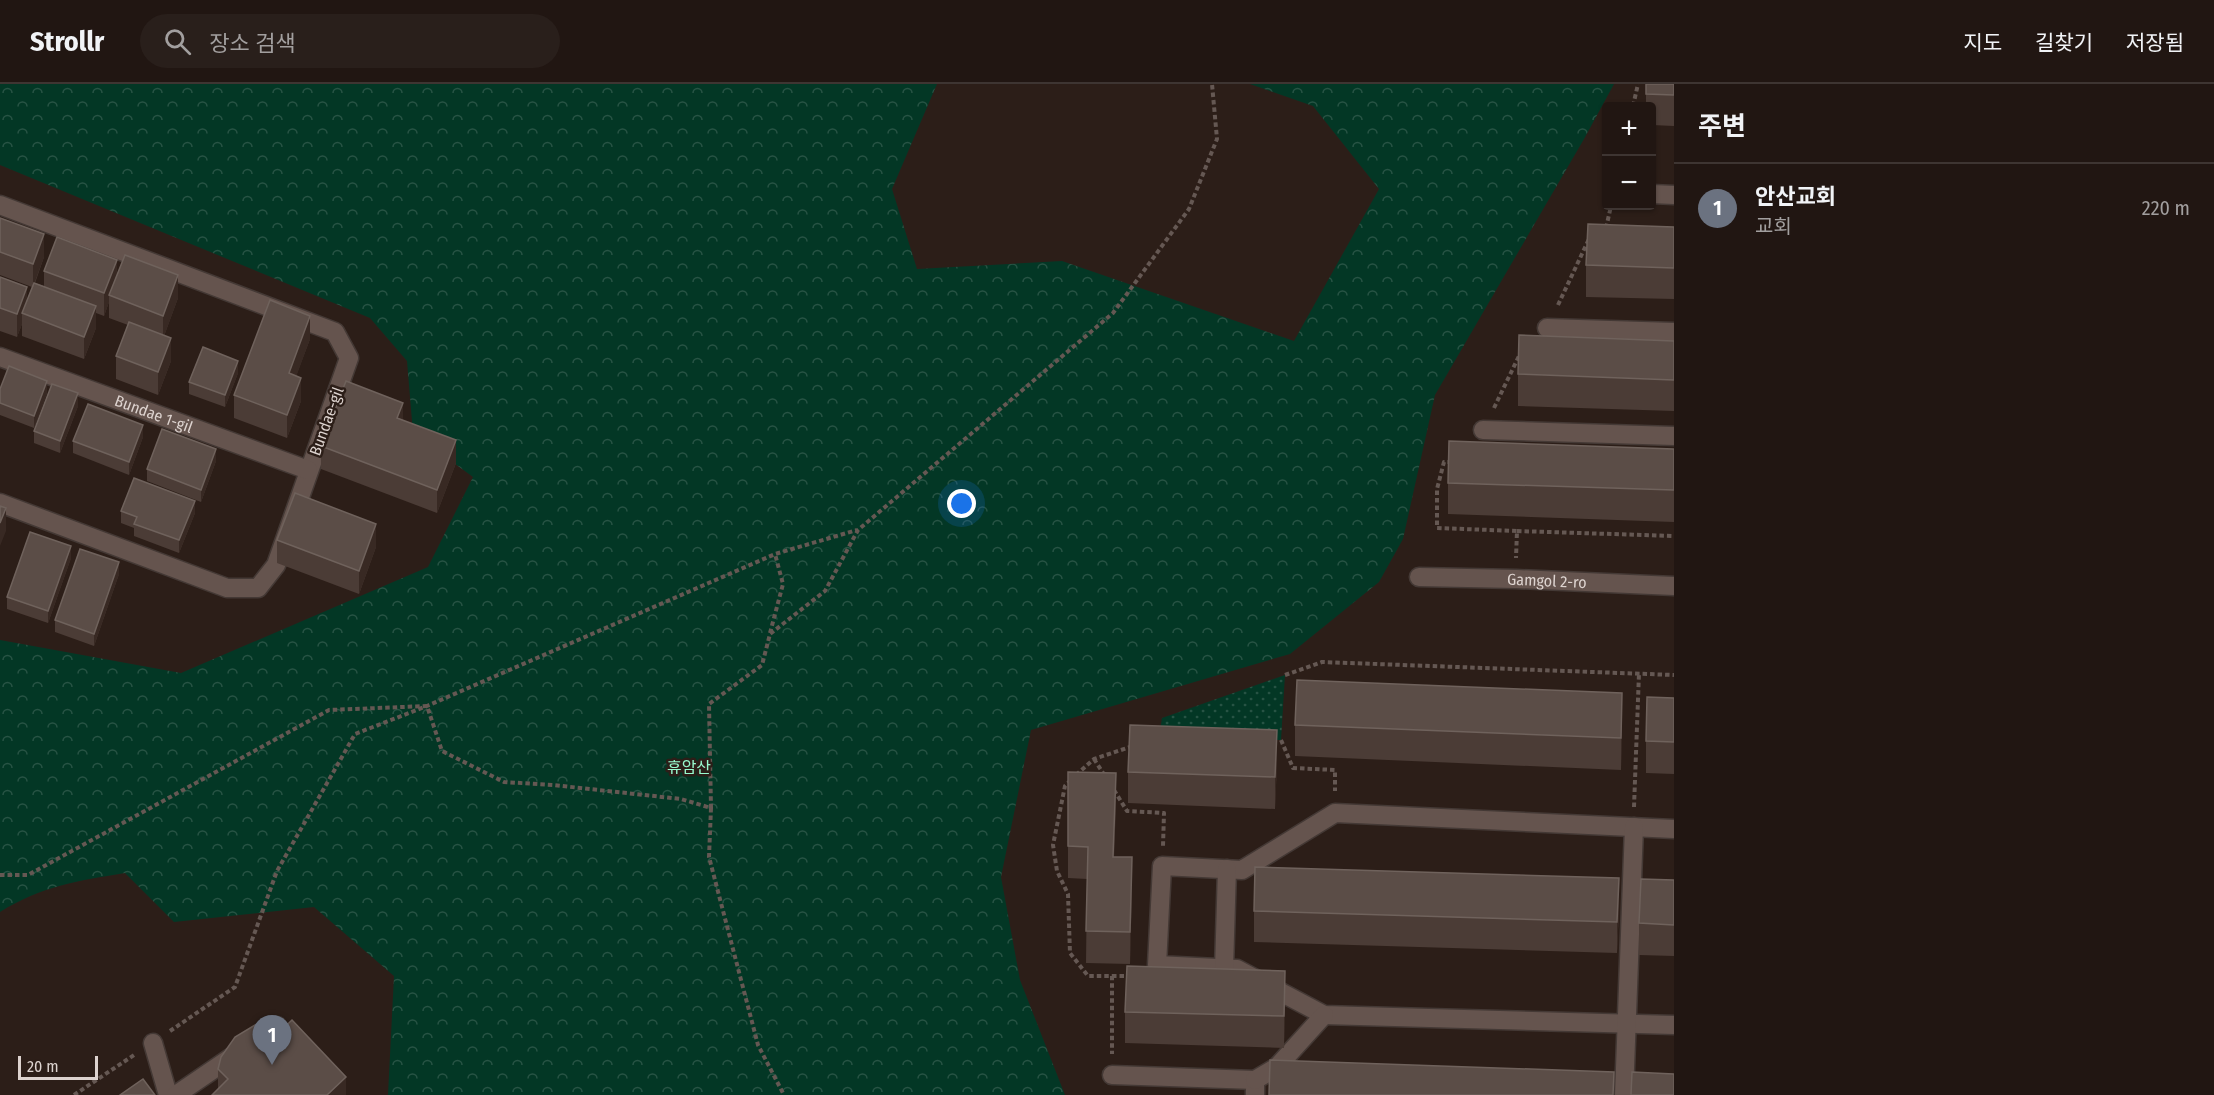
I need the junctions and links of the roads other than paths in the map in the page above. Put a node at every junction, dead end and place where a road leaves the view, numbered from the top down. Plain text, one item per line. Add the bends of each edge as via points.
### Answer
1 (1656, 194) edge
2 (1674, 195) edge
3 (0, 205) edge
4 (1547, 328) dead end
5 (1674, 332) edge
6 (0, 357) edge
7 (1483, 430) dead end
8 (1674, 436) edge
9 (308, 470) junction
10 (0, 503) edge
11 (1419, 577) dead end
12 (1674, 586) edge
13 (1634, 827) junction
14 (1674, 829) edge
15 (1227, 869) junction
16 (1224, 969) junction
17 (1324, 1015) junction
18 (1626, 1023) junction
19 (1674, 1025) edge
20 (277, 1026) dead end
21 (153, 1043) road end
22 (1112, 1075) road end
23 (1255, 1087) edge
24 (168, 1095) edge
25 (176, 1095) edge
26 (1624, 1095) edge

1 - 2 street
3 - 9 street, Bundae-gil via 335,332 349,358
4 - 5 street
6 - 9 street, Bundae 1-gil
7 - 8 street
9 - 10 street, Bundae-gil via 276,565 258,588 227,588
11 - 12 street, Gamgol 2-ro
13 - 14 street
13 - 15 street via 1335,813 1242,870
13 - 18 street
15 - 16 street
15 - 16 street via 1162,866 1157,965
16 - 17 street via 1237,969
17 - 18 street
17 - 23 street
18 - 19 street
18 - 26 street
20 - 25 street
21 - 24 street
22 - 23 street

